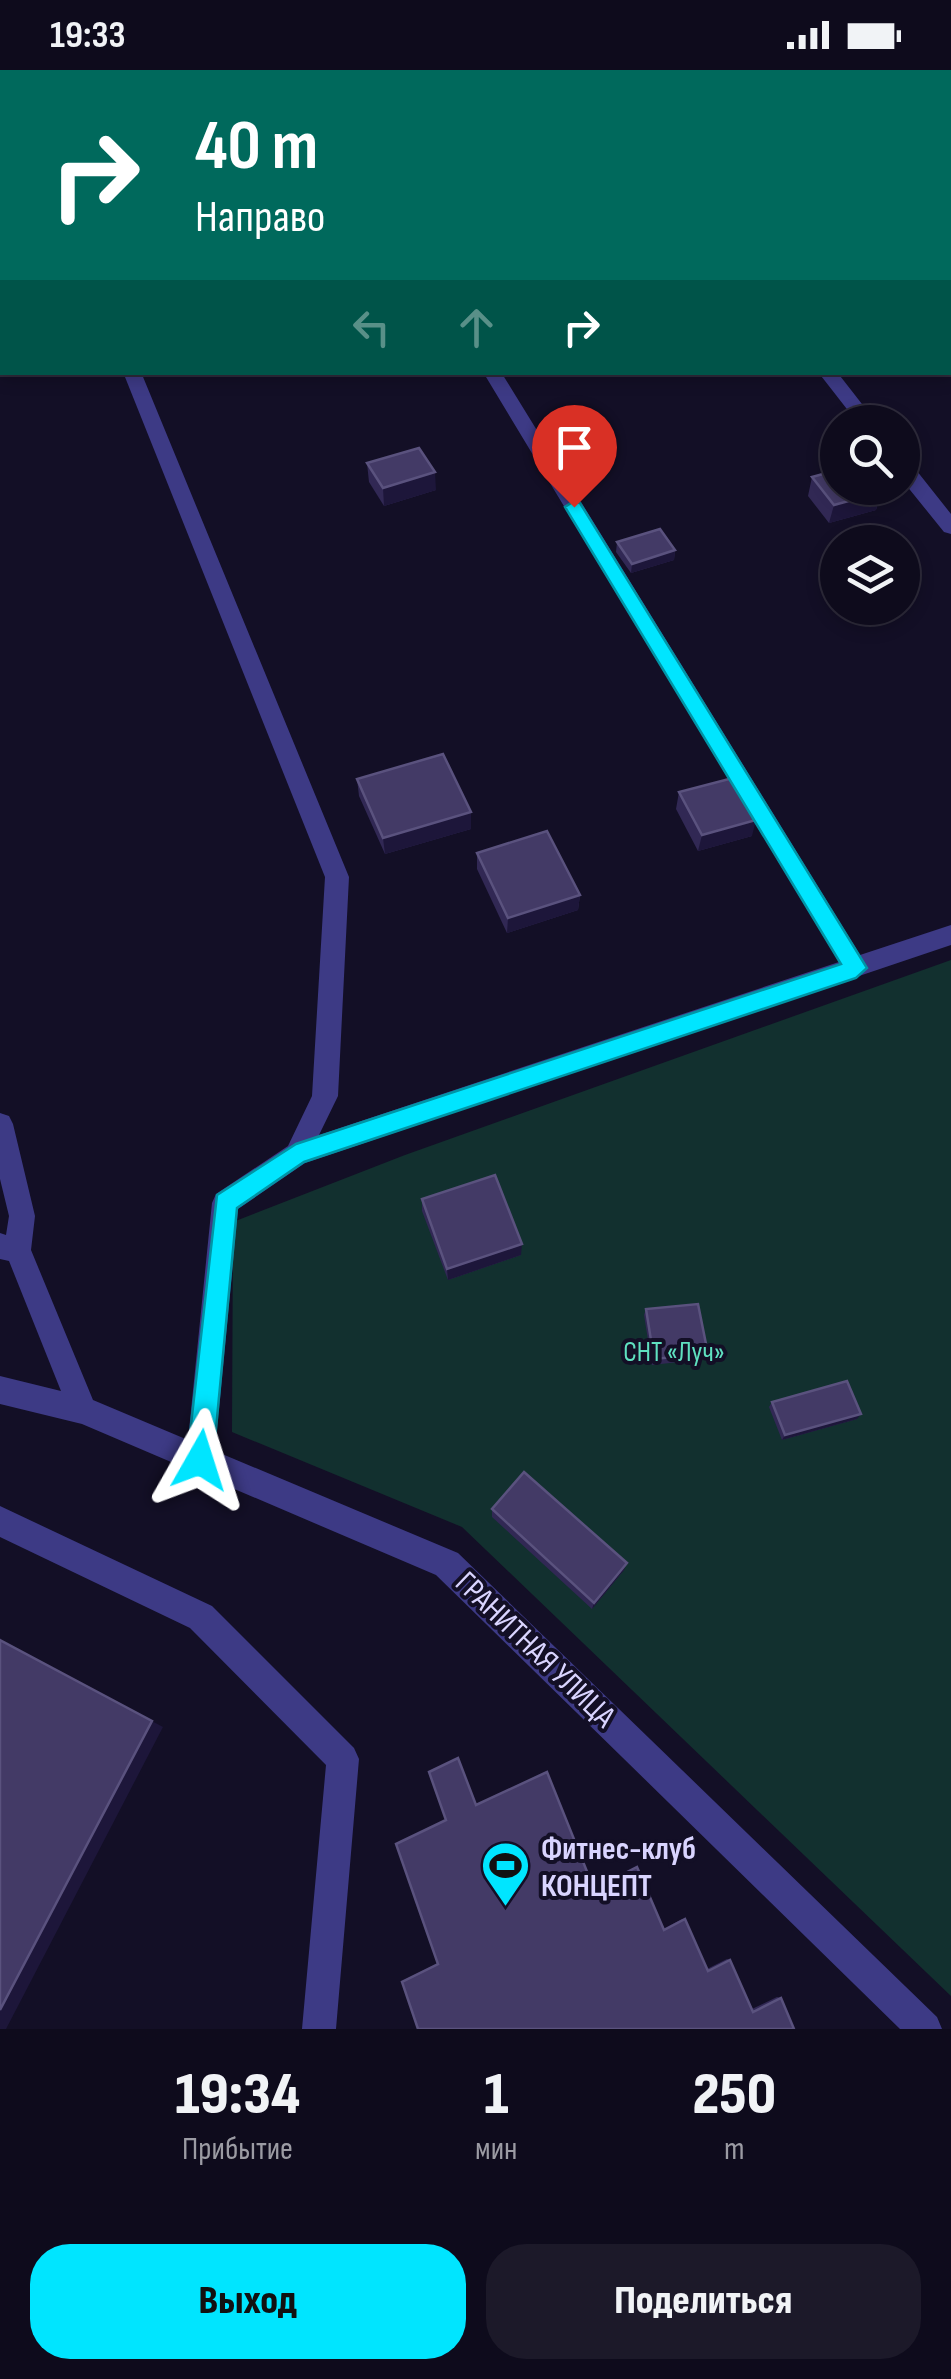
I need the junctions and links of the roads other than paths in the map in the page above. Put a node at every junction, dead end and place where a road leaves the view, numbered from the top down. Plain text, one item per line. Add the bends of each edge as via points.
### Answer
1 (133, 375) edge
2 (494, 375) edge
3 (829, 375) edge
4 (853, 405) edge
5 (920, 488) edge
6 (951, 526) edge
7 (951, 935) edge
8 (856, 968) junction
9 (0, 1124) edge
10 (296, 1154) junction
11 (9, 1248) edge
12 (0, 1390) edge
13 (83, 1410) junction
14 (200, 1460) junction
15 (0, 1521) edge
16 (319, 2029) edge
17 (926, 2029) edge

1 - 10 street via 336,877 325,1096
2 - 8 street
3 - 4 street
5 - 6 street
7 - 8 street
8 - 10 street
9 - 11 street via 22,1216
10 - 14 street via 225,1202
11 - 13 street
12 - 13 street, ГРАНИТНАЯ УЛИЦА
13 - 14 street, ГРАНИТНАЯ УЛИЦА
14 - 17 street, ГРАНИТНАЯ УЛИЦА via 448,1564
15 - 16 street via 200,1616 343,1759

